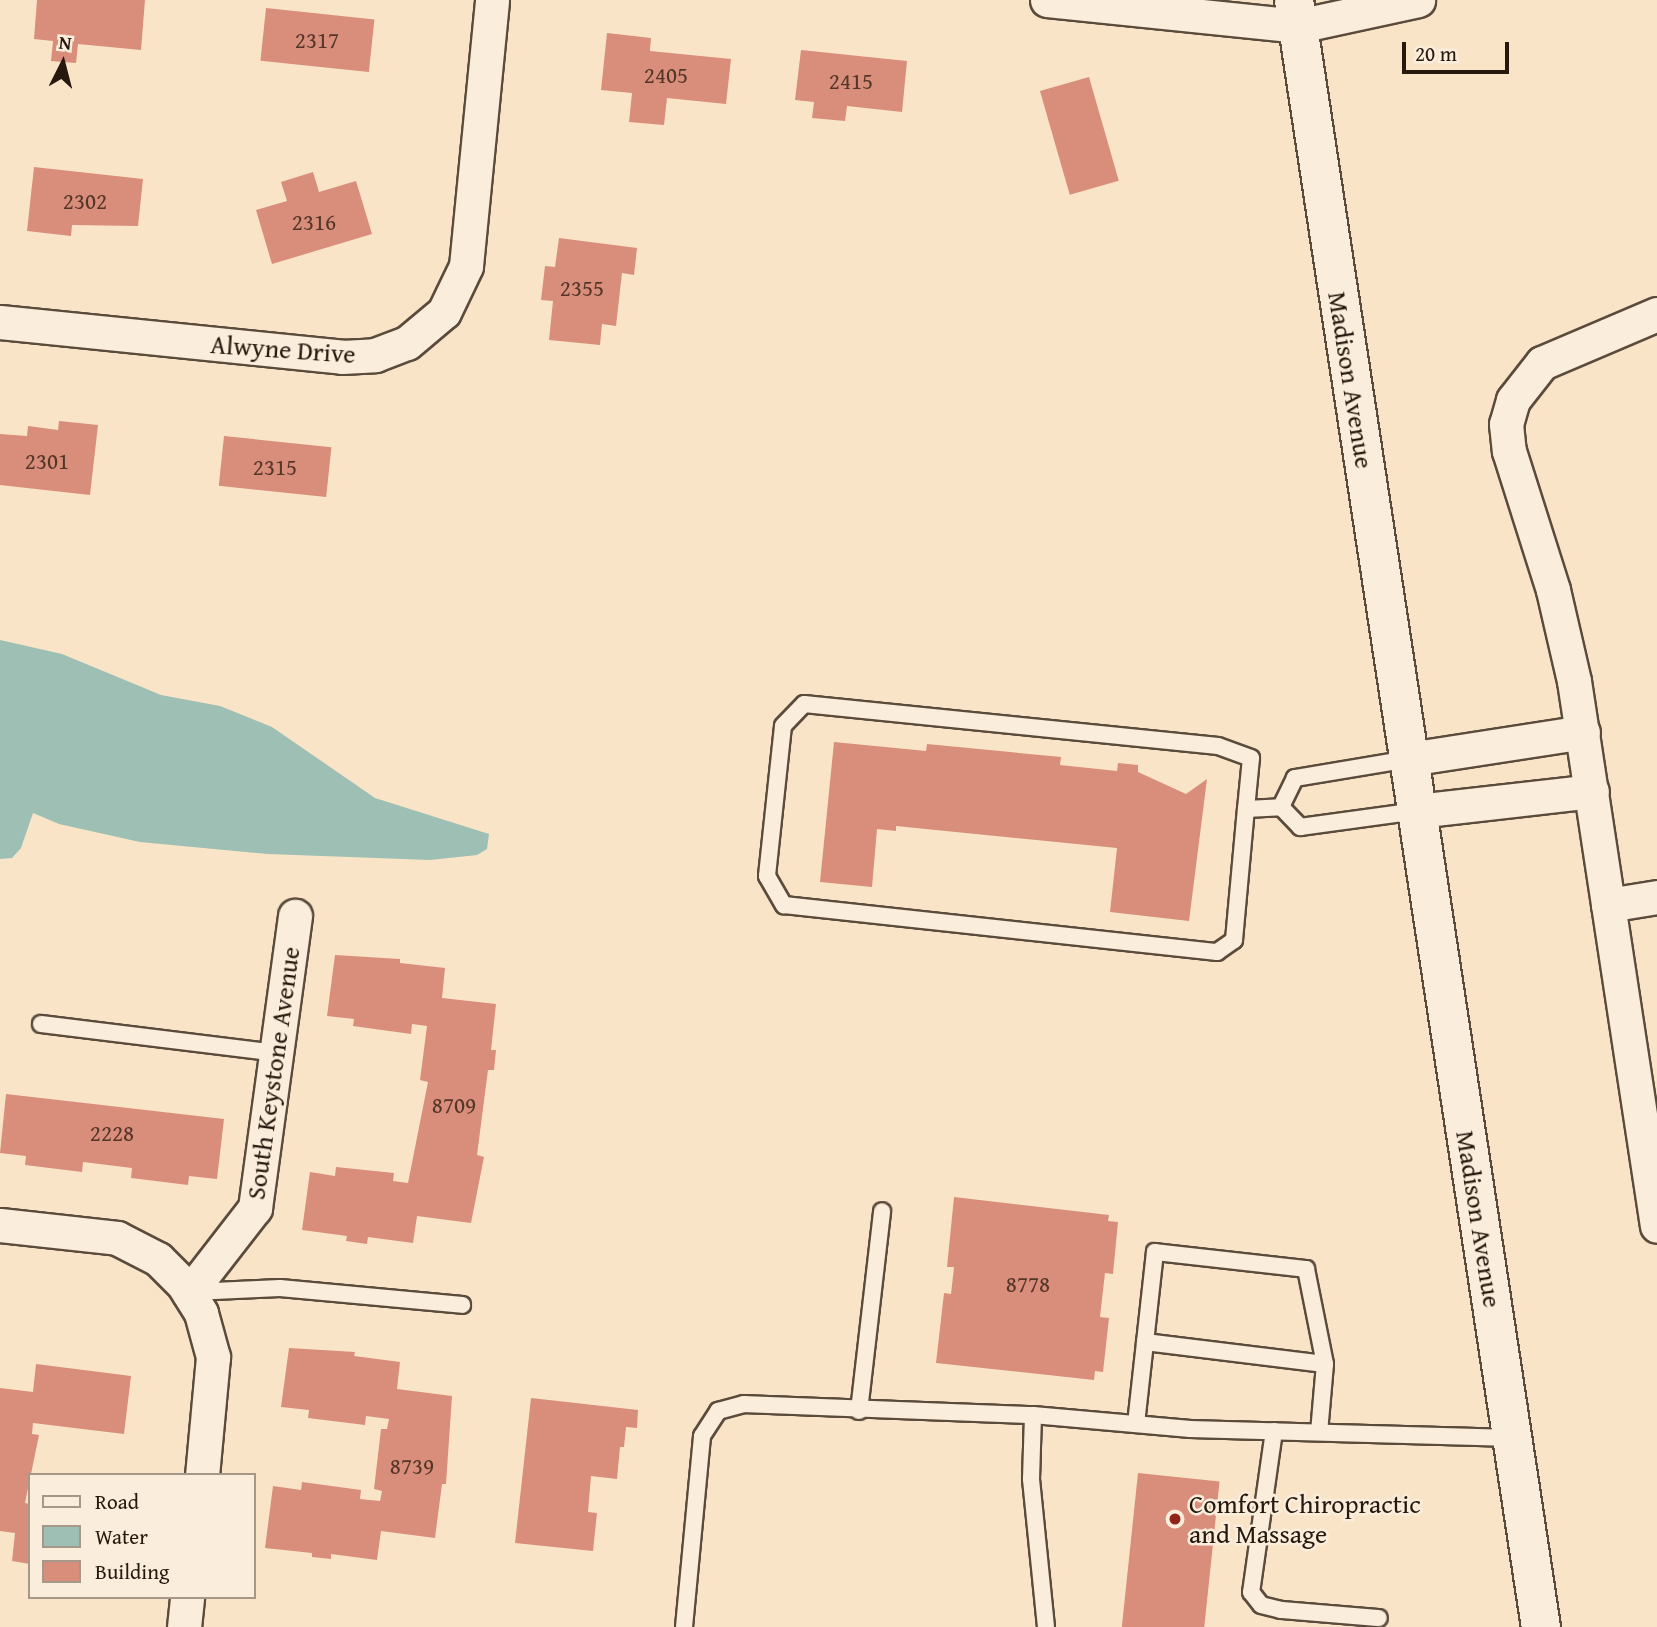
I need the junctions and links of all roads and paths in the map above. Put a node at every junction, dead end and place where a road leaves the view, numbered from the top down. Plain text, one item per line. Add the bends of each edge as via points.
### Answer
1 (492, 0) edge
2 (1047, 0) edge
3 (1418, 0) edge
4 (1296, 13) edge
5 (1657, 314) edge
6 (0, 322) edge
7 (1583, 732) junction
8 (1409, 759) junction
9 (1592, 791) junction
10 (1281, 807) junction
11 (1246, 809) junction
12 (1417, 811) junction
13 (1657, 897) edge
14 (1608, 905) junction
15 (295, 916) dead end
16 (41, 1024) dead end
17 (278, 1054) junction
18 (882, 1211) dead end
19 (0, 1225) edge
20 (1657, 1226) edge
21 (186, 1288) junction
22 (462, 1305) dead end
23 (1145, 1342) junction
24 (1325, 1364) junction
25 (859, 1410) junction
26 (1033, 1415) junction
27 (1136, 1424) junction
28 (1274, 1431) junction
29 (1319, 1432) junction
30 (1513, 1437) junction
31 (202, 1473) edge
32 (187, 1599) edge
33 (1379, 1618) dead end
34 (184, 1627) edge
35 (684, 1627) edge
36 (1046, 1627) edge
37 (1541, 1627) edge

1 - 6 street, Alwyne Drive via 466,267 444,312 407,343 375,355 342,357
2 - 4 street
3 - 4 street
4 - 8 main road, Madison Avenue
5 - 7 street via 1542,363 1517,394 1506,424 1509,451 1553,590
7 - 8 street
7 - 9 street
8 - 10 lane via 1295,778
8 - 12 main road, Madison Avenue
9 - 12 street
9 - 14 street
10 - 11 lane
10 - 12 lane via 1300,827
11 - 11 lane via 1234,940 1217,952 784,905 767,876 783,726 804,704 1218,746 1251,758
12 - 30 main road, Madison Avenue
13 - 14 street
14 - 20 street
15 - 17 street, South Keystone Avenue
16 - 17 lane
17 - 21 street, South Keystone Avenue via 256,1208
18 - 25 lane
19 - 21 street via 117,1238 158,1259
21 - 22 lane via 280,1288
21 - 31 street via 208,1335 214,1368
23 - 24 lane
23 - 24 lane via 1154,1252 1306,1269
23 - 27 lane
24 - 29 lane
25 - 26 lane
25 - 35 lane via 744,1404 718,1411 702,1436
26 - 27 lane
26 - 36 lane via 1031,1479
27 - 28 lane
28 - 29 lane
28 - 33 lane via 1251,1592 1261,1605 1281,1610
29 - 30 lane
30 - 37 main road, Madison Avenue
32 - 34 street

